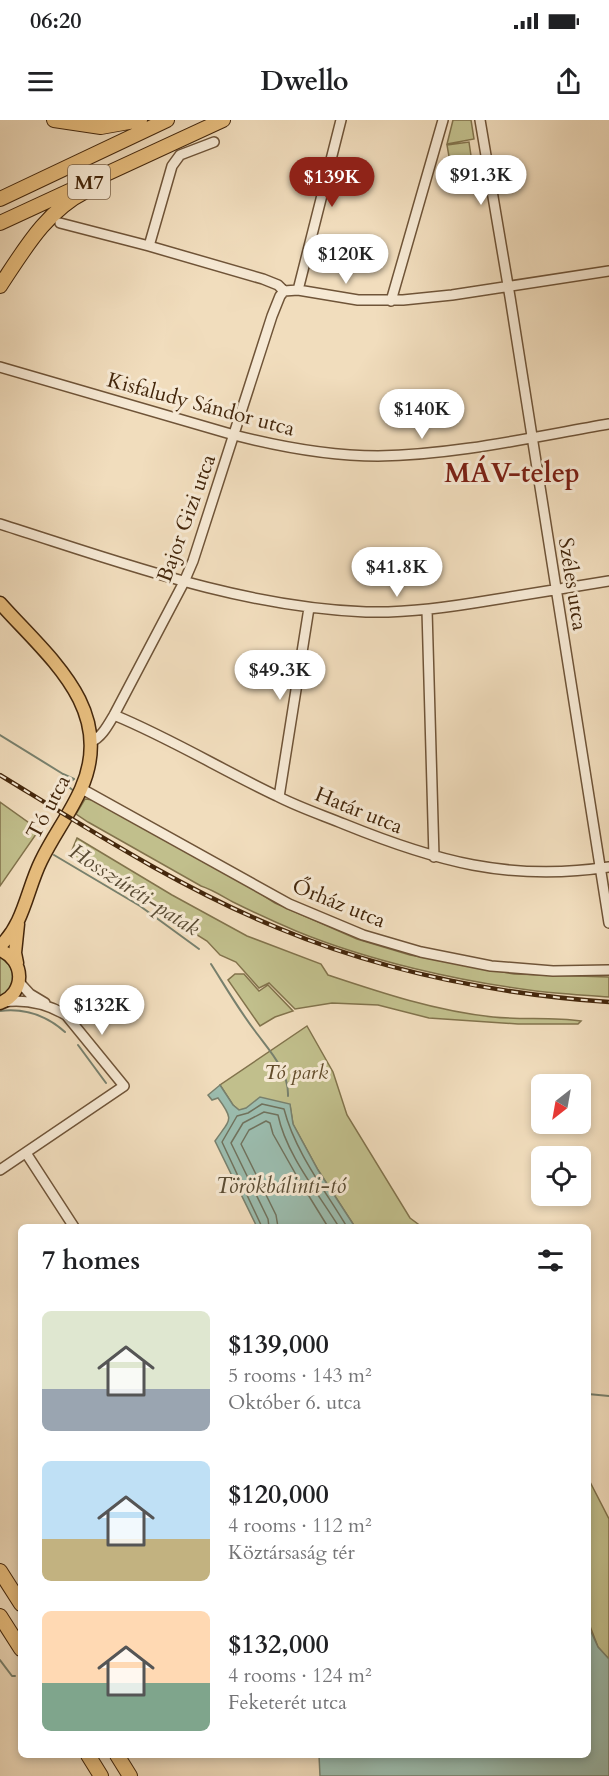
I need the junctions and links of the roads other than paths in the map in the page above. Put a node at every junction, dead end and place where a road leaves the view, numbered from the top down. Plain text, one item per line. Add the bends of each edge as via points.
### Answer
1 (54, 120) edge
2 (140, 120) edge
3 (167, 120) edge
4 (223, 120) edge
5 (341, 120) edge
6 (443, 120) edge
7 (480, 120) edge
8 (178, 140) junction
9 (214, 142) dead end
10 (0, 199) edge
11 (0, 223) edge
12 (60, 224) dead end
13 (149, 246) junction
14 (609, 271) edge
15 (0, 286) edge
16 (508, 287) junction
17 (298, 290) junction
18 (284, 291) junction
19 (391, 301) junction
20 (0, 367) edge
21 (609, 424) edge
22 (234, 435) junction
23 (531, 437) junction
24 (0, 524) edge
25 (609, 581) edge
26 (184, 582) junction
27 (555, 590) junction
28 (0, 603) edge
29 (309, 608) junction
30 (427, 610) junction
31 (114, 715) junction
32 (91, 742) junction
33 (82, 789) junction
34 (279, 797) junction
35 (434, 857) junction
36 (605, 867) edge
37 (18, 922) junction
38 (609, 923) edge
39 (0, 948) edge
40 (17, 964) junction
41 (609, 970) edge
42 (19, 982) junction
43 (2, 1002) edge
44 (55, 1009) junction
45 (26, 1153) junction
46 (0, 1170) edge
47 (72, 1224) edge
48 (0, 1571) edge
49 (18, 1599) edge
50 (0, 1616) edge
51 (18, 1644) edge
52 (90, 1758) edge
53 (119, 1758) edge
54 (101, 1776) edge
55 (130, 1776) edge

1 - 2 highway via 101,127
3 - 10 highway, M7
4 - 8 highway, M7
5 - 17 street
6 - 19 street
7 - 16 street, Széles utca
8 - 11 highway, M7
8 - 15 highway via 149,161 61,207 37,232
9 - 13 street via 180,154 172,166
12 - 13 street
13 - 18 street via 263,279
14 - 16 street
16 - 19 street
16 - 23 street, Széles utca
17 - 18 street
17 - 19 street
18 - 22 street, Bajor Gizi utca via 272,316
20 - 22 street, Kisfaludy Sándor utca
21 - 23 street, Kisfaludy Sándor utca
22 - 23 street, Kisfaludy Sándor utca via 299,449 376,456 437,452
22 - 26 street, Bajor Gizi utca
23 - 27 street, Széles utca
24 - 26 street
25 - 27 street
26 - 29 street
26 - 31 street, Bajor Gizi utca
27 - 30 street
27 - 36 street, Széles utca
28 - 32 main road, Tó utca via 71,682 86,713
29 - 30 street
29 - 34 street
30 - 35 street
31 - 32 street, Bajor Gizi utca
31 - 34 street, Határ utca
32 - 33 main road, Tó utca
33 - 37 main road, Tó utca via 40,862
33 - 41 street, Őrház utca via 290,904 363,935 491,966
34 - 35 street, Határ utca
35 - 36 street, Határ utca via 516,872
36 - 38 street, Széles utca
37 - 39 main road, Tó utca
37 - 40 main road, Tó utca
39 - 40 main road
40 - 42 main road, Tó utca
42 - 43 main road via 15,992
42 - 44 street
43 - 44 street via 20,1000
44 - 45 street via 75,1024 124,1086
45 - 46 street
45 - 47 street
48 - 49 highway
50 - 51 highway
52 - 54 highway
53 - 55 highway

